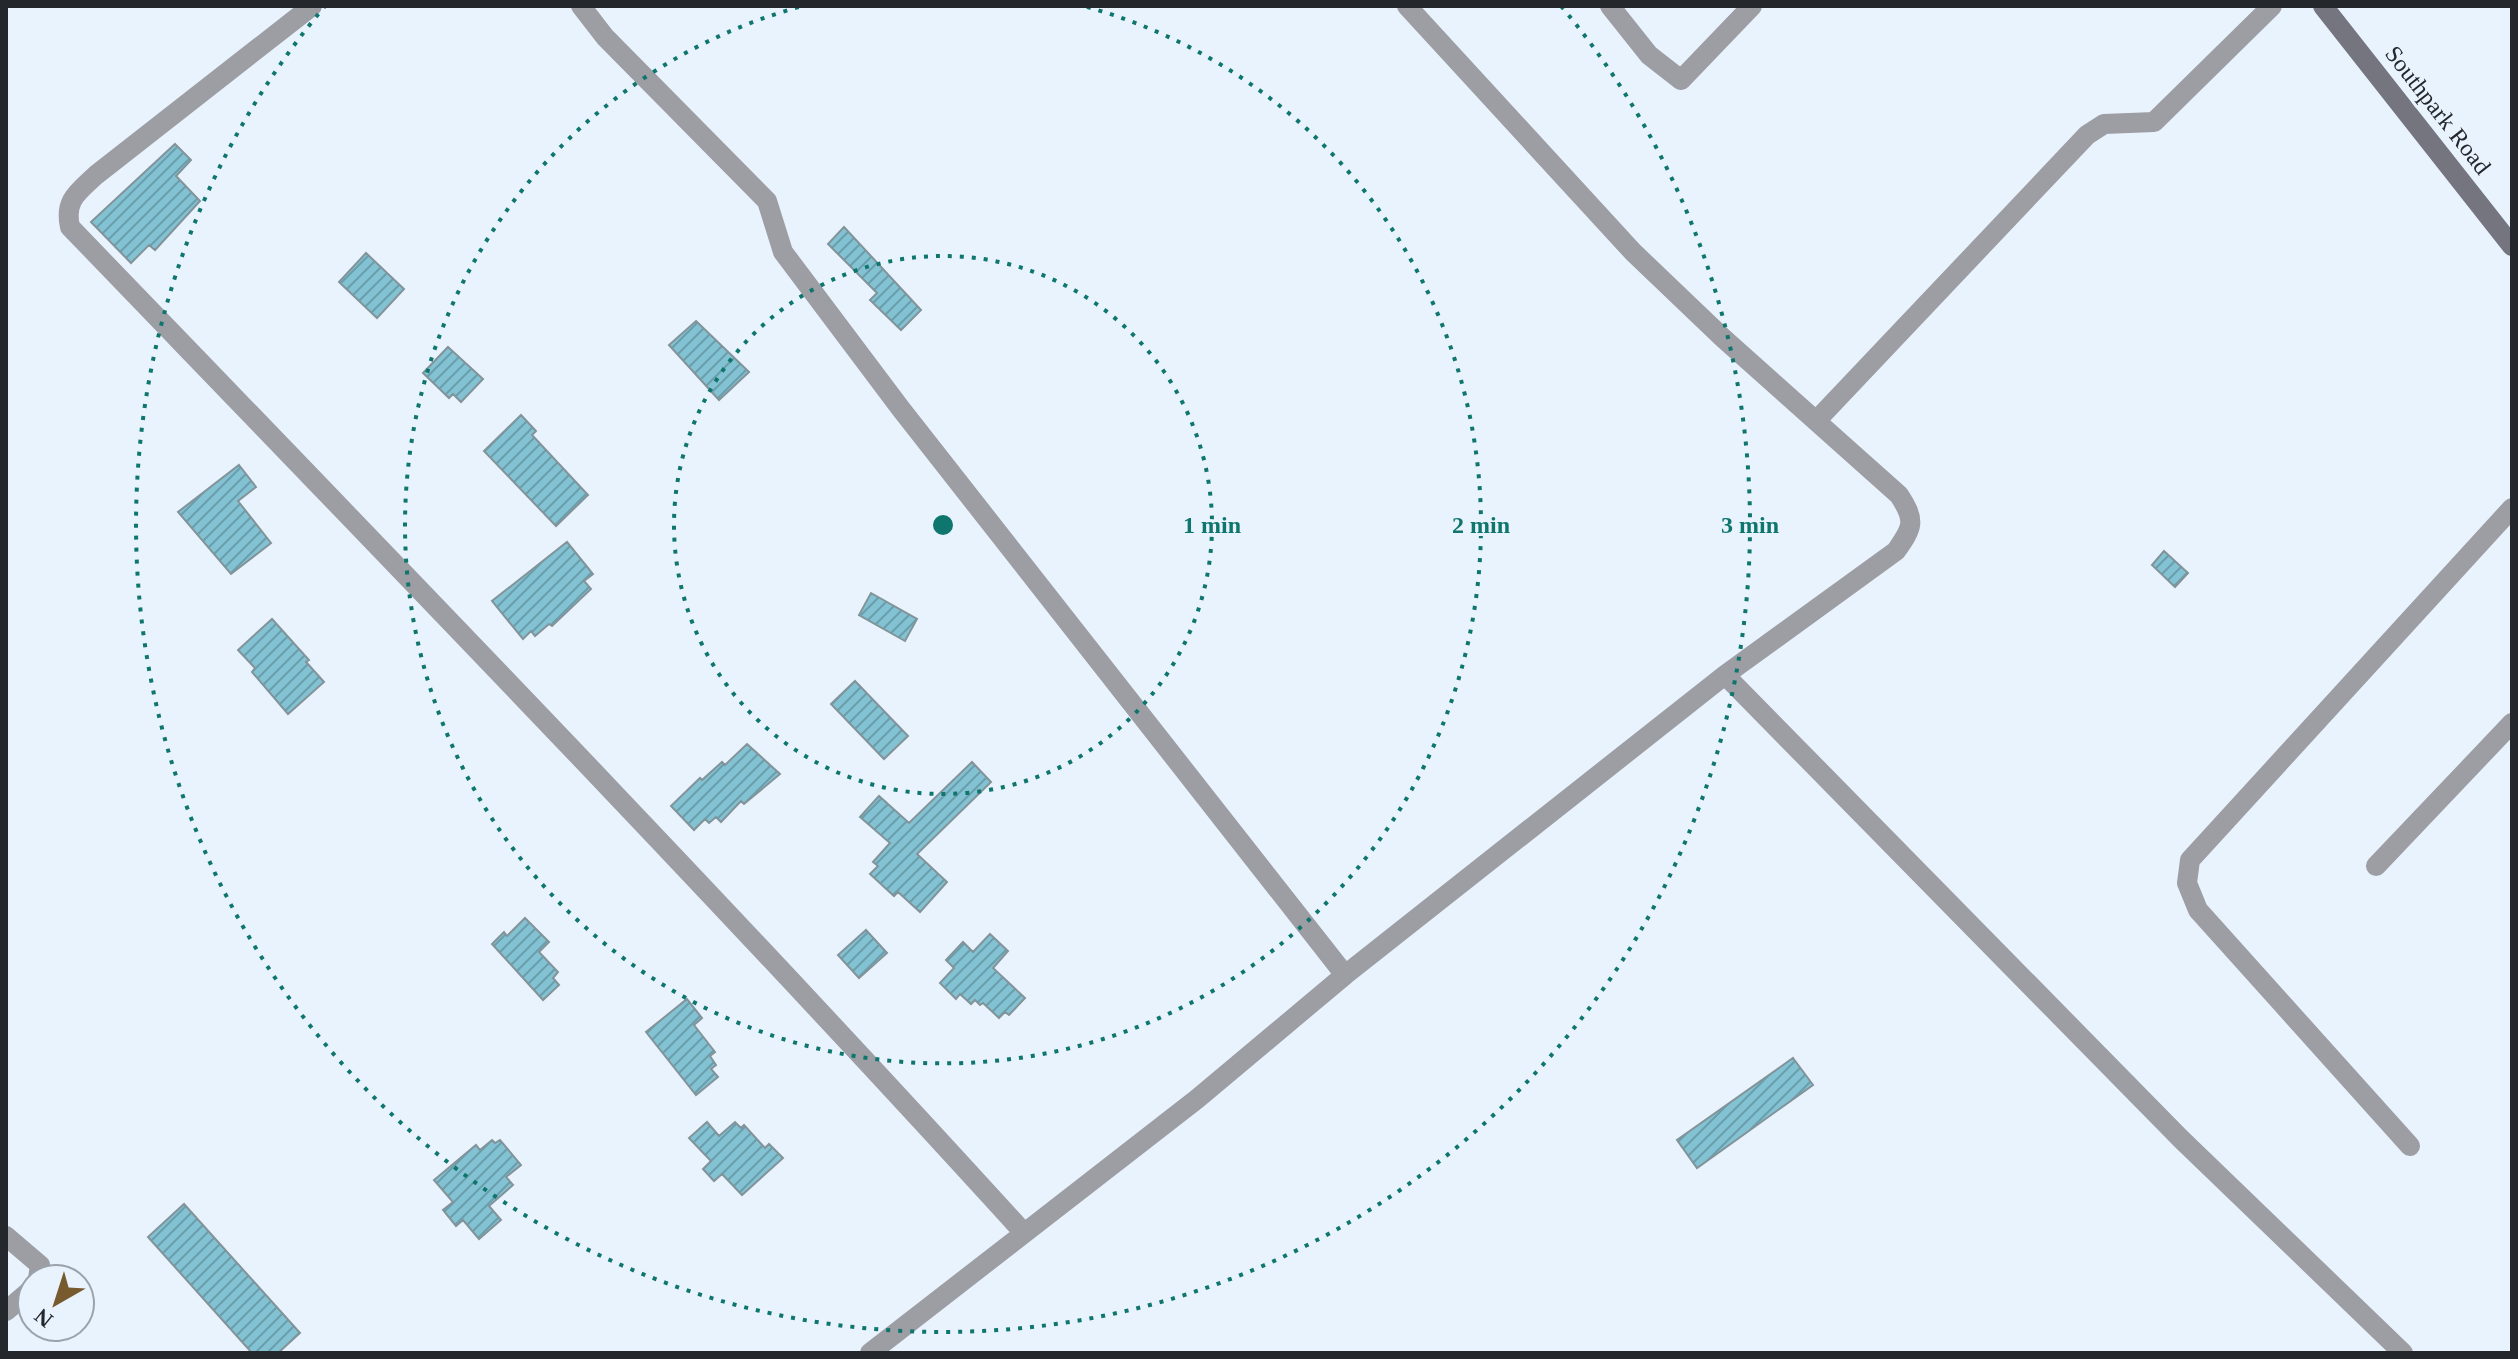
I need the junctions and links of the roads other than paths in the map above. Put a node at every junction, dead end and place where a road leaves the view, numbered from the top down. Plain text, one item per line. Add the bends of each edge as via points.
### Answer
1 (312, 6) edge
2 (581, 6) edge
3 (1407, 6) edge
4 (1610, 6) edge
5 (1752, 6) edge
6 (2272, 6) edge
7 (2323, 6) edge
8 (2512, 246) edge
9 (1816, 421) junction
10 (2512, 508) edge
11 (1725, 675) junction
12 (2512, 723) edge
13 (2376, 866) dead end
14 (1345, 975) junction
15 (2410, 1146) dead end
16 (1024, 1233) junction
17 (6, 1236) edge
18 (38, 1263) edge
19 (2396, 1351) edge
20 (870, 1353) edge

1 - 16 street via 96,175 70,199 70,227 827,1016
2 - 14 street via 605,37 767,201 783,252
3 - 9 street via 1633,252
4 - 5 street via 1649,55 1681,80
6 - 9 street via 2154,122 2104,124 2087,135
7 - 8 street, Southpark Road
9 - 11 street via 1899,495 1911,513 1910,532 1896,551
10 - 15 street via 2190,860 2187,883 2198,910
11 - 14 street
11 - 19 street
12 - 13 street
14 - 16 street
16 - 20 street
17 - 18 street

